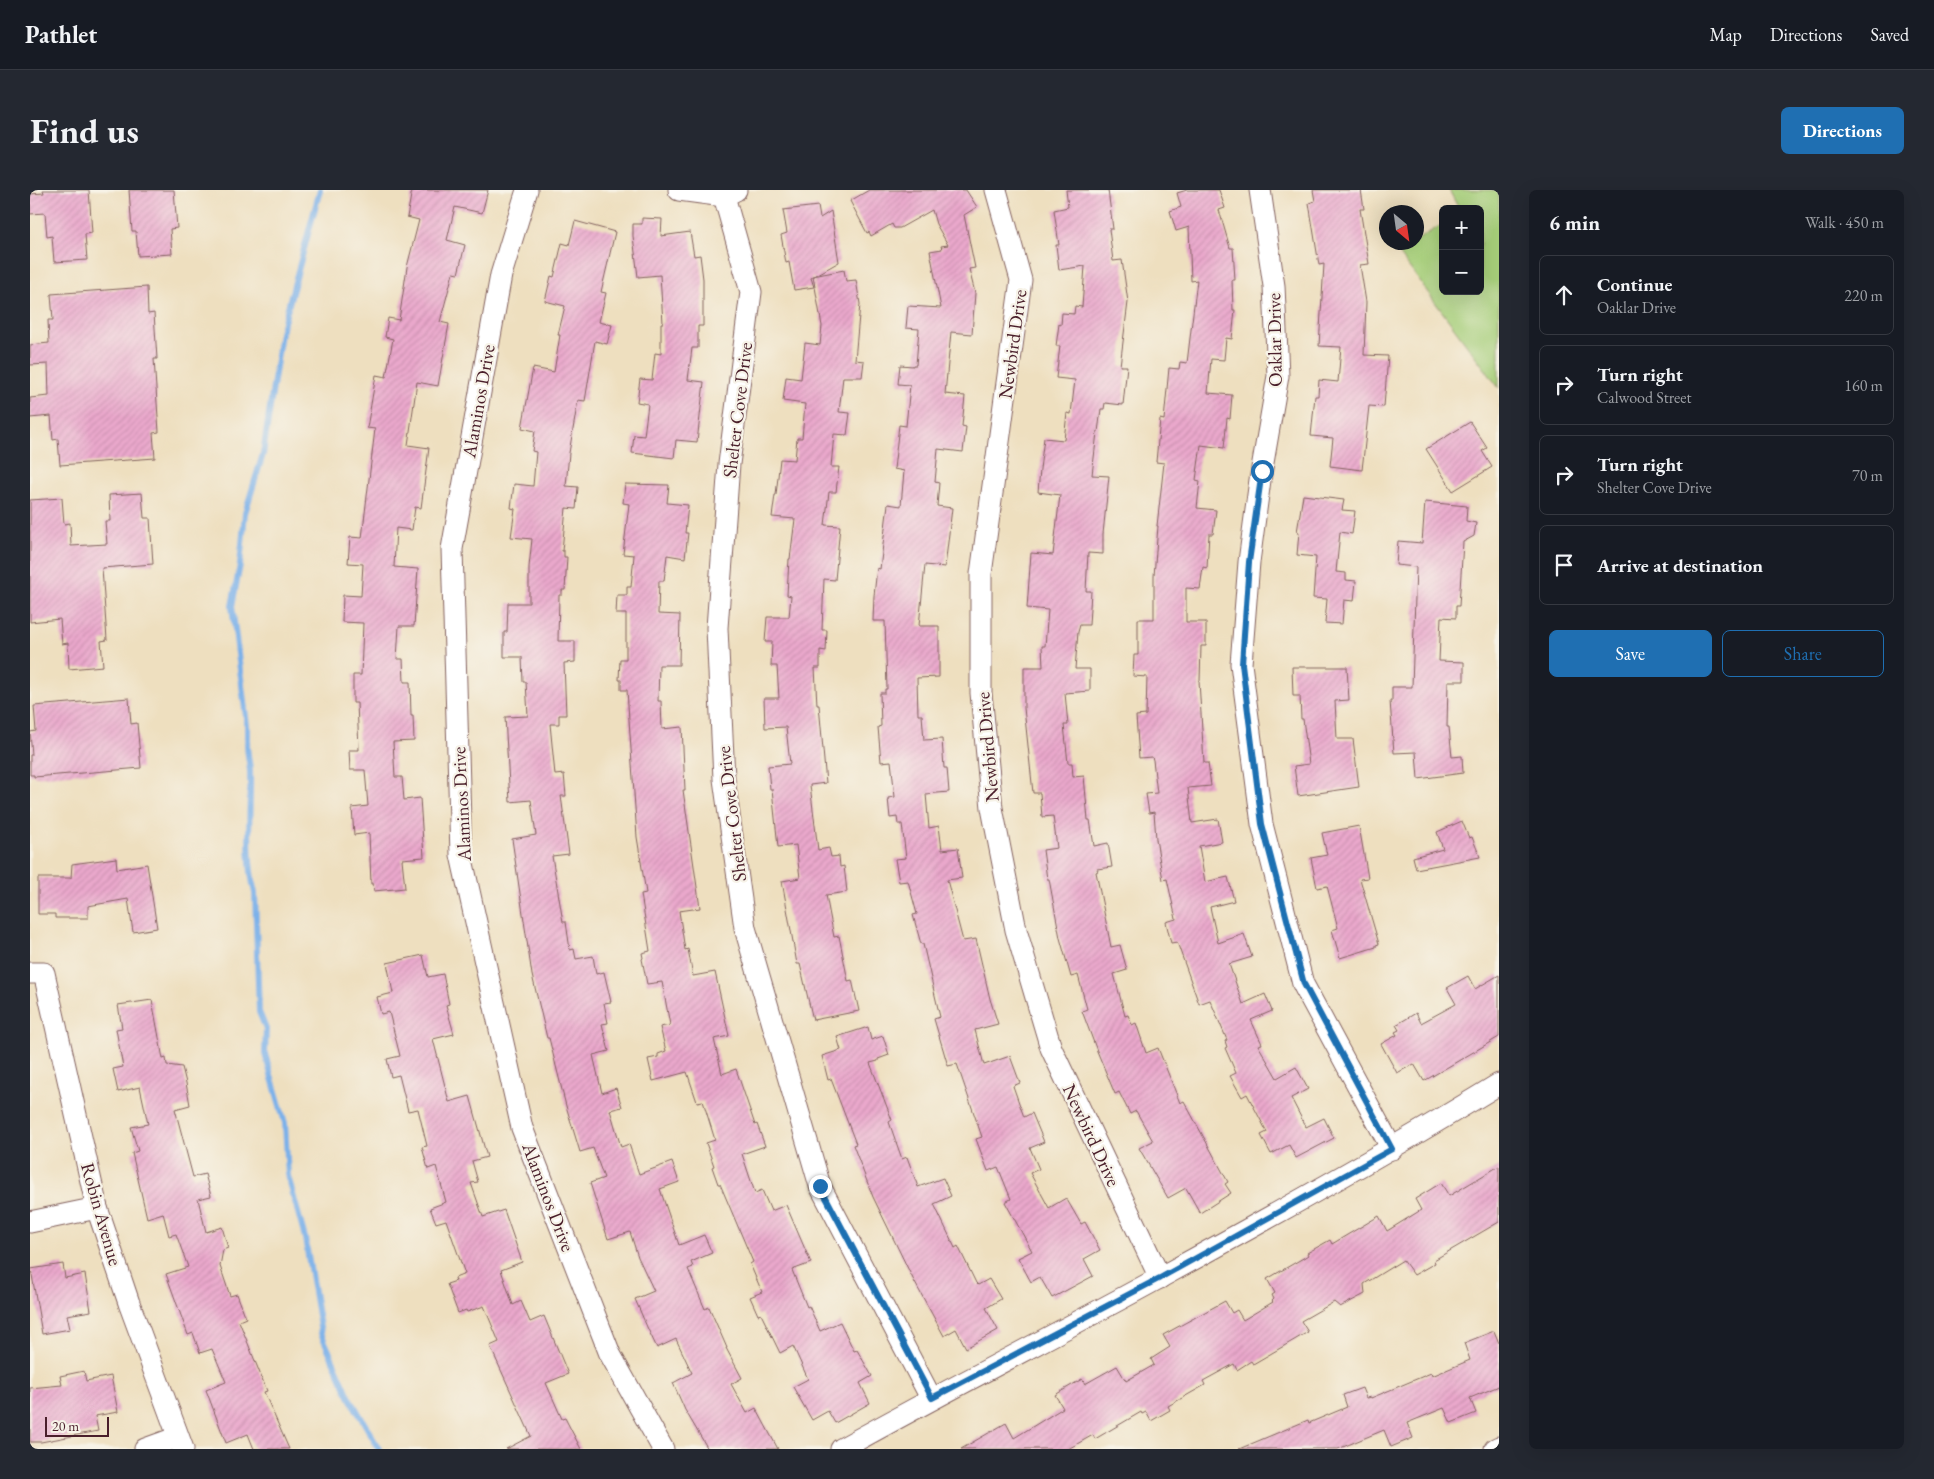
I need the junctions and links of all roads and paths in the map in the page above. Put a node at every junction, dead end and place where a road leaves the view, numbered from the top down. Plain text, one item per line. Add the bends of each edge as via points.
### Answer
1 (527, 190) edge
2 (679, 190) edge
3 (996, 190) edge
4 (1260, 190) edge
5 (731, 193) edge
6 (37, 973) edge
7 (1499, 1084) edge
8 (1392, 1149) junction
9 (97, 1208) junction
10 (30, 1222) edge
11 (1160, 1278) junction
12 (932, 1398) junction
13 (180, 1443) edge
14 (145, 1449) edge
15 (663, 1449) edge
16 (841, 1449) edge

1 - 15 street, Alaminos Drive via 501,275 452,549 461,855 522,1128 610,1354
2 - 5 street
3 - 11 street, Newbird Drive via 1021,280 981,574 982,693 992,808 1016,930 1052,1048
4 - 8 street, Oaklar Drive via 1274,286 1278,376 1250,552 1242,664 1262,824 1304,984
5 - 12 street, Shelter Cove Drive via 751,292 729,464 717,628 724,779 745,928 820,1186
6 - 9 street, Robin Avenue
7 - 8 street
8 - 11 street
9 - 10 street
9 - 13 street, Robin Avenue
11 - 12 street
12 - 16 street
13 - 14 street

